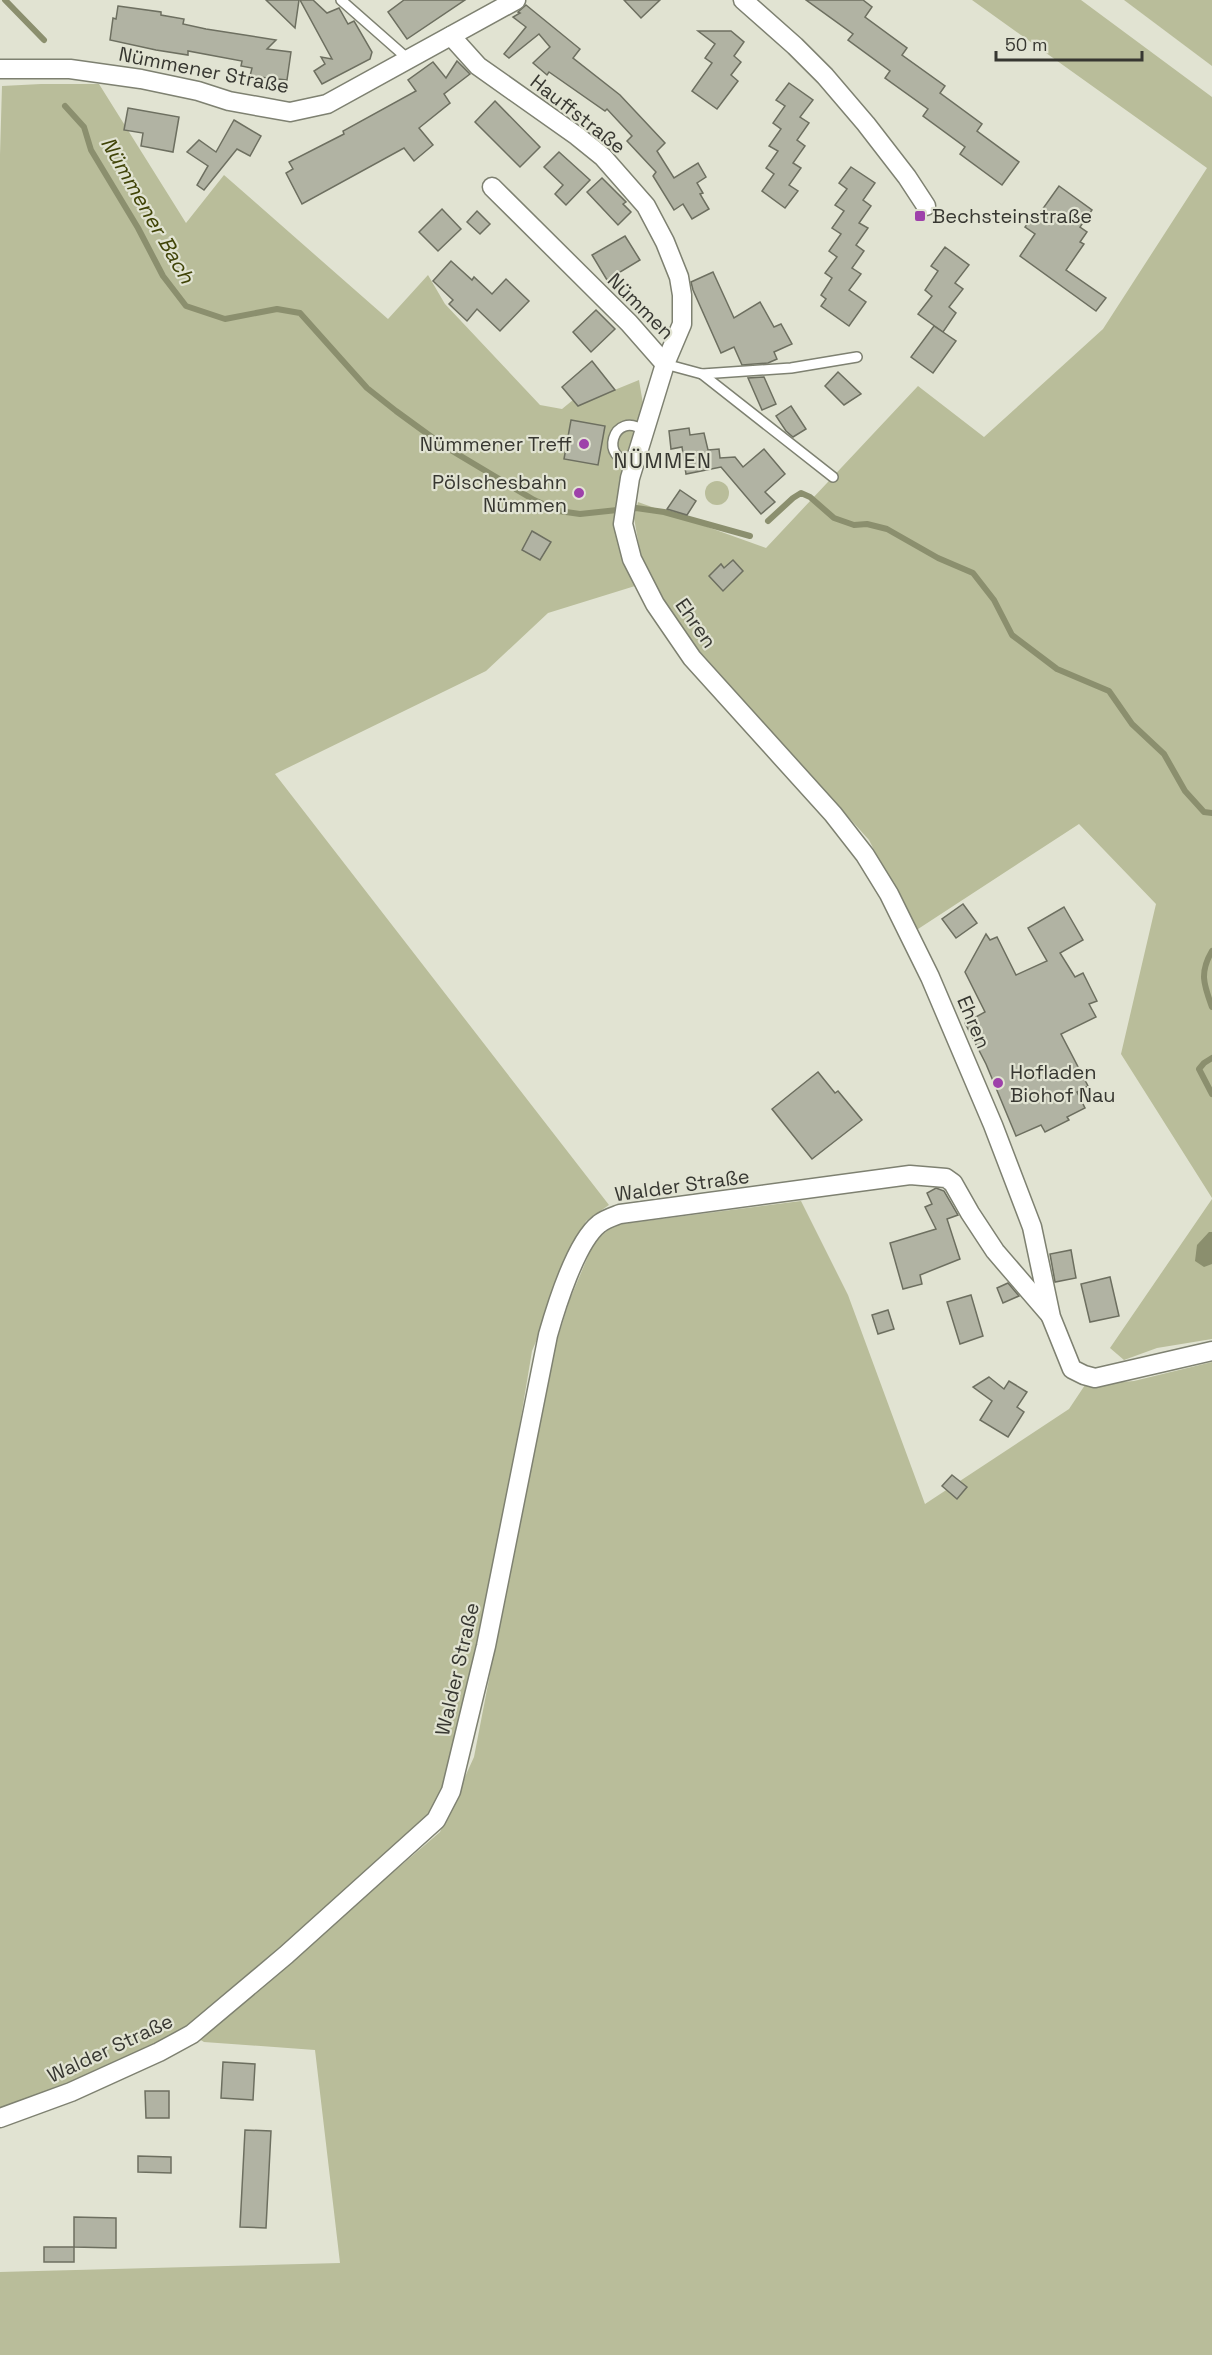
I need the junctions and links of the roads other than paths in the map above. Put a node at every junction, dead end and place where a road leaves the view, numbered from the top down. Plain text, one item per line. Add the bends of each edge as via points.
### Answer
1 (341, 0) edge
2 (516, 0) edge
3 (743, 0) edge
4 (451, 36) junction
5 (408, 59) junction
6 (0, 69) edge
7 (492, 188) dead end
8 (926, 206) dead end
9 (857, 357) dead end
10 (666, 364) junction
11 (702, 374) junction
12 (644, 431) junction
13 (634, 462) junction
14 (833, 477) dead end
15 (624, 515) joint
16 (1051, 1317) junction
17 (1212, 1351) edge
18 (0, 2118) edge

1 - 5 lane
2 - 4 street, Nümmener Straße
3 - 8 street via 825,76
4 - 5 street, Nümmener Straße
4 - 10 street, Hauffstraße via 478,66 603,158 646,206 665,242 682,295 682,324
5 - 6 street, Nümmener Straße via 327,104 290,112 141,79 70,69
7 - 10 street, Nümmen
9 - 11 lane via 791,368
10 - 11 lane
10 - 12 street, Nümmen
11 - 14 lane
12 - 13 street, Nümmen
12 - 13 lane via 626,425 613,438 617,456
13 - 15 street, Nümmen
15 - 16 street, Ehren via 632,559 640,576 692,658 833,814 889,894 935,988 993,1125 1032,1227
16 - 17 street via 1072,1369 1084,1376 1095,1378
16 - 18 street, Walder Straße via 995,1251 953,1183 946,1178 910,1175 608,1218 590,1233 556,1307 486,1646 451,1791 436,1820 192,2034 71,2092

